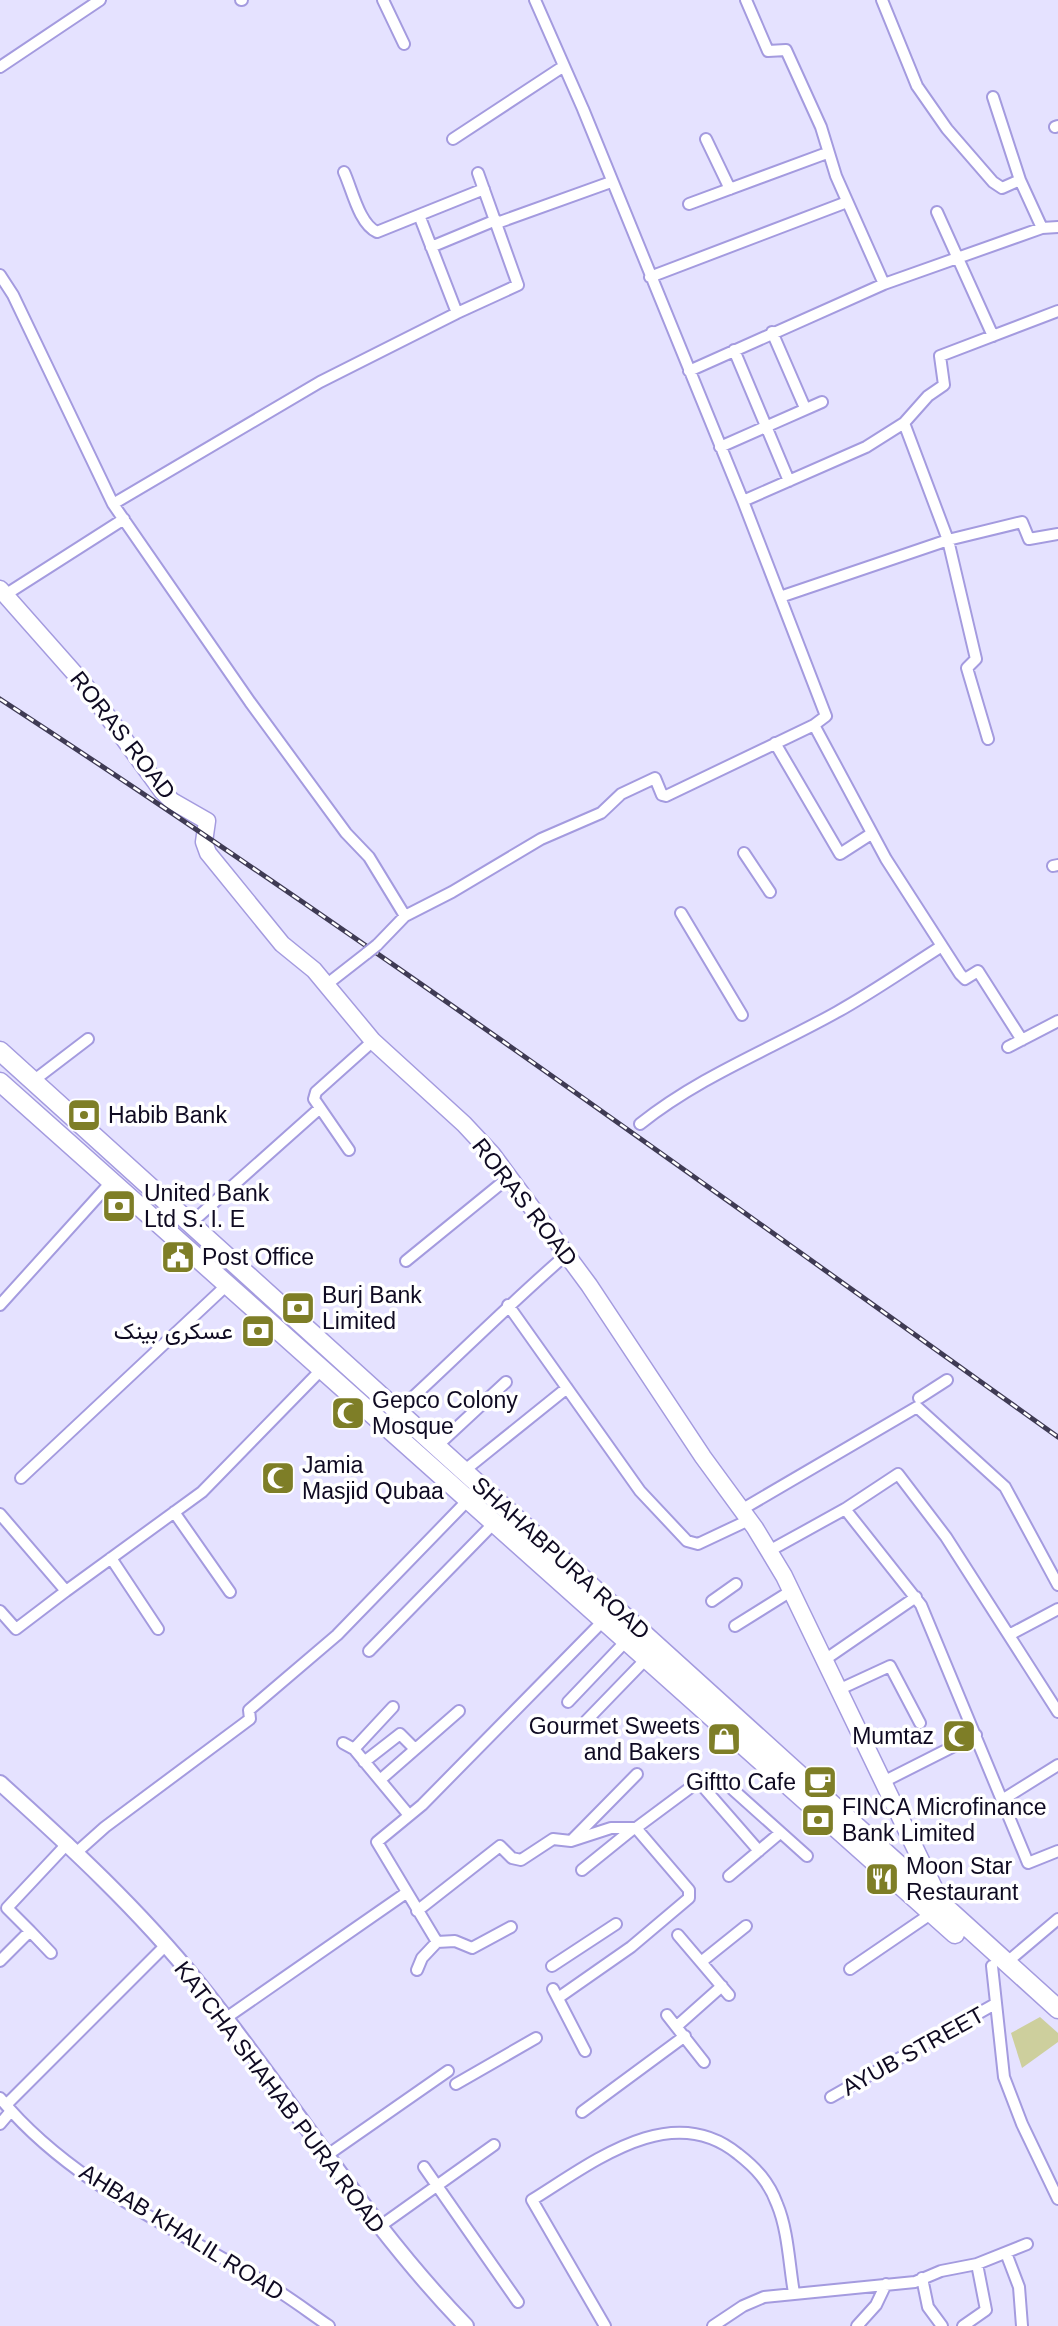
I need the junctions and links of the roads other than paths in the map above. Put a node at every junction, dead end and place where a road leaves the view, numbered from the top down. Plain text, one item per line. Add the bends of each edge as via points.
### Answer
1 (100, 0) edge
2 (383, 0) edge
3 (535, 0) edge
4 (746, 0) edge
5 (882, 0) edge
6 (404, 44) dead end
7 (564, 66) junction
8 (0, 67) edge
9 (993, 97) dead end
10 (453, 139) dead end
11 (706, 139) dead end
12 (827, 153) junction
13 (344, 172) dead end
14 (478, 173) dead end
15 (1020, 180) junction
16 (611, 182) junction
17 (484, 189) junction
18 (730, 189) junction
19 (847, 202) junction
20 (688, 204) dead end
21 (937, 212) dead end
22 (419, 215) junction
23 (497, 221) junction
24 (1058, 227) edge
25 (1042, 228) junction
26 (431, 247) junction
27 (959, 257) junction
28 (0, 275) edge
29 (650, 277) junction
30 (884, 284) junction
31 (1058, 312) edge
32 (457, 313) junction
33 (772, 332) junction
34 (993, 337) junction
35 (734, 350) junction
36 (689, 371) junction
37 (822, 402) dead end
38 (805, 408) junction
39 (904, 423) junction
40 (767, 426) junction
41 (720, 447) junction
42 (789, 481) junction
43 (743, 501) junction
44 (113, 504) junction
45 (124, 519) junction
46 (1058, 534) edge
47 (948, 540) junction
48 (3, 592) edge
49 (780, 597) junction
50 (814, 725) junction
51 (988, 739) dead end
52 (775, 743) junction
53 (871, 834) junction
54 (744, 853) dead end
55 (769, 892) dead end
56 (681, 912) dead end
57 (405, 916) junction
58 (942, 946) junction
59 (326, 985) junction
60 (742, 1015) dead end
61 (1058, 1021) edge
62 (89, 1039) dead end
63 (1022, 1040) junction
64 (373, 1041) junction
65 (1008, 1047) dead end
66 (0, 1051) edge
67 (33, 1081) junction
68 (0, 1082) edge
69 (320, 1108) junction
70 (640, 1124) dead end
71 (349, 1150) dead end
72 (126, 1165) junction
73 (509, 1177) junction
74 (111, 1181) junction
75 (191, 1223) junction
76 (567, 1254) junction
77 (407, 1261) dead end
78 (228, 1284) junction
79 (0, 1305) edge
80 (508, 1305) junction
81 (322, 1369) junction
82 (947, 1380) dead end
83 (506, 1382) dead end
84 (566, 1388) junction
85 (919, 1398) dead end
86 (399, 1410) junction
87 (438, 1445) junction
88 (465, 1470) junction
89 (22, 1478) dead end
90 (468, 1499) junction
91 (845, 1509) junction
92 (174, 1512) junction
93 (0, 1514) edge
94 (745, 1515) junction
95 (495, 1522) junction
96 (769, 1551) junction
97 (111, 1558) junction
98 (736, 1584) dead end
99 (1058, 1585) edge
100 (66, 1591) junction
101 (791, 1591) junction
102 (230, 1592) dead end
103 (916, 1597) junction
104 (595, 1600) junction
105 (712, 1601) dead end
106 (1058, 1609) edge
107 (0, 1611) edge
108 (617, 1626) junction
109 (735, 1626) dead end
110 (158, 1629) dead end
111 (1009, 1635) junction
112 (369, 1651) dead end
113 (647, 1658) junction
114 (823, 1661) junction
115 (838, 1690) junction
116 (568, 1702) dead end
117 (393, 1707) dead end
118 (459, 1711) dead end
119 (1058, 1712) edge
120 (586, 1721) dead end
121 (920, 1723) dead end
122 (976, 1735) junction
123 (343, 1743) dead end
124 (354, 1749) junction
125 (415, 1749) junction
126 (364, 1762) junction
127 (1058, 1765) edge
128 (637, 1774) dead end
129 (380, 1780) junction
130 (698, 1781) junction
131 (883, 1782) junction
132 (0, 1783) edge
133 (1002, 1800) junction
134 (408, 1814) junction
135 (635, 1828) junction
136 (780, 1833) junction
137 (571, 1841) junction
138 (73, 1848) junction
139 (759, 1851) junction
140 (1058, 1851) edge
141 (807, 1856) dead end
142 (582, 1870) dead end
143 (729, 1875) dead end
144 (406, 1893) junction
145 (3, 1905) edge
146 (937, 1910) junction
147 (417, 1911) junction
148 (1058, 1919) edge
149 (616, 1924) dead end
150 (746, 1926) dead end
151 (511, 1927) dead end
152 (30, 1931) junction
153 (678, 1935) dead end
154 (437, 1942) junction
155 (165, 1946) junction
156 (51, 1953) dead end
157 (0, 1961) edge
158 (701, 1962) junction
159 (999, 1965) junction
160 (552, 1966) dead end
161 (850, 1969) dead end
162 (417, 1970) dead end
163 (995, 2004) junction
164 (1058, 2009) edge
165 (667, 2015) dead end
166 (226, 2018) junction
167 (1058, 2023) edge
168 (677, 2026) junction
169 (685, 2036) junction
170 (537, 2038) dead end
171 (585, 2051) dead end
172 (704, 2062) dead end
173 (448, 2071) dead end
174 (456, 2084) dead end
175 (831, 2097) dead end
176 (6, 2104) edge
177 (582, 2112) dead end
178 (0, 2124) edge
179 (494, 2145) dead end
180 (326, 2156) junction
181 (424, 2167) dead end
182 (436, 2186) junction
183 (1058, 2199) edge
184 (379, 2227) junction
185 (1027, 2244) dead end
186 (1006, 2253) junction
187 (977, 2264) junction
188 (918, 2280) junction
189 (886, 2284) junction
190 (794, 2293) junction
191 (519, 2302) dead end
192 (329, 2326) edge
193 (466, 2326) edge
194 (605, 2326) edge
195 (713, 2326) edge
196 (857, 2326) edge
197 (942, 2326) edge
198 (962, 2326) edge
199 (1022, 2326) edge

1 - 8 street
2 - 6 street
3 - 7 street
4 - 12 street via 768,51 786,50 821,127
5 - 15 street via 917,86 947,129 1002,188
7 - 10 street
7 - 16 street
9 - 15 street
11 - 18 street
12 - 18 street
12 - 19 street
13 - 22 street via 372,231
14 - 17 street
15 - 25 street
16 - 23 street
16 - 29 street
17 - 22 street
17 - 23 street
18 - 20 street
19 - 29 street
19 - 30 street
21 - 27 street
22 - 26 street
23 - 26 street
23 - 32 street via 519,285
24 - 25 street
25 - 27 street
26 - 32 street
27 - 30 street
27 - 34 street
28 - 44 street
29 - 36 street
30 - 33 street
31 - 34 street
32 - 44 street via 310,388
33 - 35 street
33 - 38 street
34 - 39 street via 940,356 944,385
35 - 36 street
35 - 40 street
36 - 41 street
37 - 38 street
38 - 40 street
39 - 42 street via 832,464
39 - 47 street
40 - 41 street
40 - 42 street
41 - 43 street
42 - 43 street
43 - 49 street
44 - 45 street
45 - 48 street
45 - 57 street via 250,702 369,858
46 - 47 street via 1029,539 1021,522
47 - 49 street
47 - 51 street via 976,659 967,668
48 - 59 main road, RORAS ROAD via 84,684 162,790 207,821 204,842 211,857 282,943
49 - 50 street via 825,712
50 - 52 street
50 - 53 street
52 - 53 street via 840,854
52 - 57 street via 666,796 655,778 621,793 601,813 541,839
53 - 58 street
54 - 55 street
56 - 60 street
57 - 59 street, bridge via 368,953
58 - 63 street via 963,979 978,971
58 - 70 street via 836,1013 666,1103
59 - 64 main road, RORAS ROAD
61 - 63 street
62 - 67 street
63 - 65 street
64 - 69 street via 316,1092 314,1099
64 - 73 main road, RORAS ROAD via 464,1124
66 - 67 main road, SHAHABPURA ROAD
67 - 72 main road, SHAHABPURA ROAD
68 - 74 main road
69 - 71 street
69 - 75 street
72 - 74 main road
72 - 75 main road, SHAHABPURA ROAD
73 - 76 main road, RORAS ROAD
73 - 77 street
74 - 78 main road
74 - 79 street
75 - 86 main road, SHAHABPURA ROAD
76 - 80 street
76 - 94 main road, RORAS ROAD
78 - 81 main road
78 - 89 street
80 - 84 street
80 - 86 street
81 - 90 main road
81 - 92 street via 202,1492
82 - 85 street
83 - 87 street
84 - 88 street
84 - 94 street via 640,1491 687,1541 698,1544
86 - 87 main road, SHAHABPURA ROAD
87 - 88 main road, SHAHABPURA ROAD
88 - 104 main road, SHAHABPURA ROAD
90 - 95 main road
90 - 138 street via 337,1635 249,1710 250,1719
91 - 96 street
91 - 103 street
91 - 111 street via 898,1474 946,1537
92 - 97 street
92 - 102 street
93 - 100 street
94 - 96 main road, RORAS ROAD
94 - 99 street via 917,1407 1005,1487
95 - 104 main road
95 - 112 street
96 - 101 main road, RORAS ROAD
97 - 100 street
97 - 110 street
98 - 105 street
100 - 107 street via 16,1629
101 - 109 street
101 - 114 main road, RORAS ROAD
103 - 114 street
103 - 122 street
104 - 108 main road
106 - 111 street
108 - 113 main road
108 - 116 street
108 - 134 street
108 - 146 main road, SHAHABPURA ROAD
111 - 119 street
113 - 120 street
113 - 146 main road
114 - 115 main road, RORAS ROAD
115 - 121 street via 890,1666
115 - 131 main road, RORAS ROAD
117 - 124 street
118 - 125 street
122 - 131 street
122 - 133 street
123 - 124 street
124 - 126 street
125 - 126 street via 400,1734
125 - 129 street
126 - 129 street
127 - 133 street
128 - 137 street
129 - 134 street
130 - 135 street
130 - 136 street via 706,1776 720,1778
130 - 139 street
131 - 146 main road, RORAS ROAD
132 - 138 street, KATCHA SHAHAB PURA ROAD
133 - 140 street via 1028,1863
134 - 144 street via 377,1842
135 - 137 street via 611,1828
135 - 142 street
135 - 171 street via 689,1890 689,1898 631,1947 556,1994
136 - 139 street
136 - 141 street
137 - 147 street via 553,1839 516,1860 499,1846
138 - 145 street
138 - 155 street, KATCHA SHAHAB PURA ROAD
139 - 143 street
144 - 147 street
144 - 166 street
145 - 152 street
146 - 159 main road
146 - 161 street
147 - 154 street
148 - 159 street
149 - 160 street
150 - 158 street
151 - 154 street via 472,1948 455,1941
152 - 156 street
152 - 157 street
153 - 158 street
154 - 162 street
155 - 166 street, KATCHA SHAHAB PURA ROAD
155 - 176 street
158 - 168 street via 726,1991
159 - 163 street
159 - 164 main road
159 - 167 main road
163 - 175 street, AYUB STREET
163 - 183 street via 1004,2077
165 - 168 street
166 - 180 street, KATCHA SHAHAB PURA ROAD
168 - 169 street
169 - 172 street
169 - 177 street
170 - 174 street
173 - 180 street
176 - 178 street
176 - 192 street, AHBAB KHALIL ROAD via 70,2163
179 - 182 street
180 - 184 street, KATCHA SHAHAB PURA ROAD
181 - 182 street
182 - 184 street
182 - 191 street
184 - 193 street, KATCHA SHAHAB PURA ROAD
185 - 186 street
186 - 187 street
186 - 199 street via 1019,2287
187 - 188 street
187 - 198 street via 985,2310
188 - 189 street
188 - 197 street
189 - 190 street
189 - 196 street via 876,2305
190 - 194 street via 778,2204 761,2173 722,2140 669,2132 637,2138 532,2200
190 - 195 street via 754,2300

